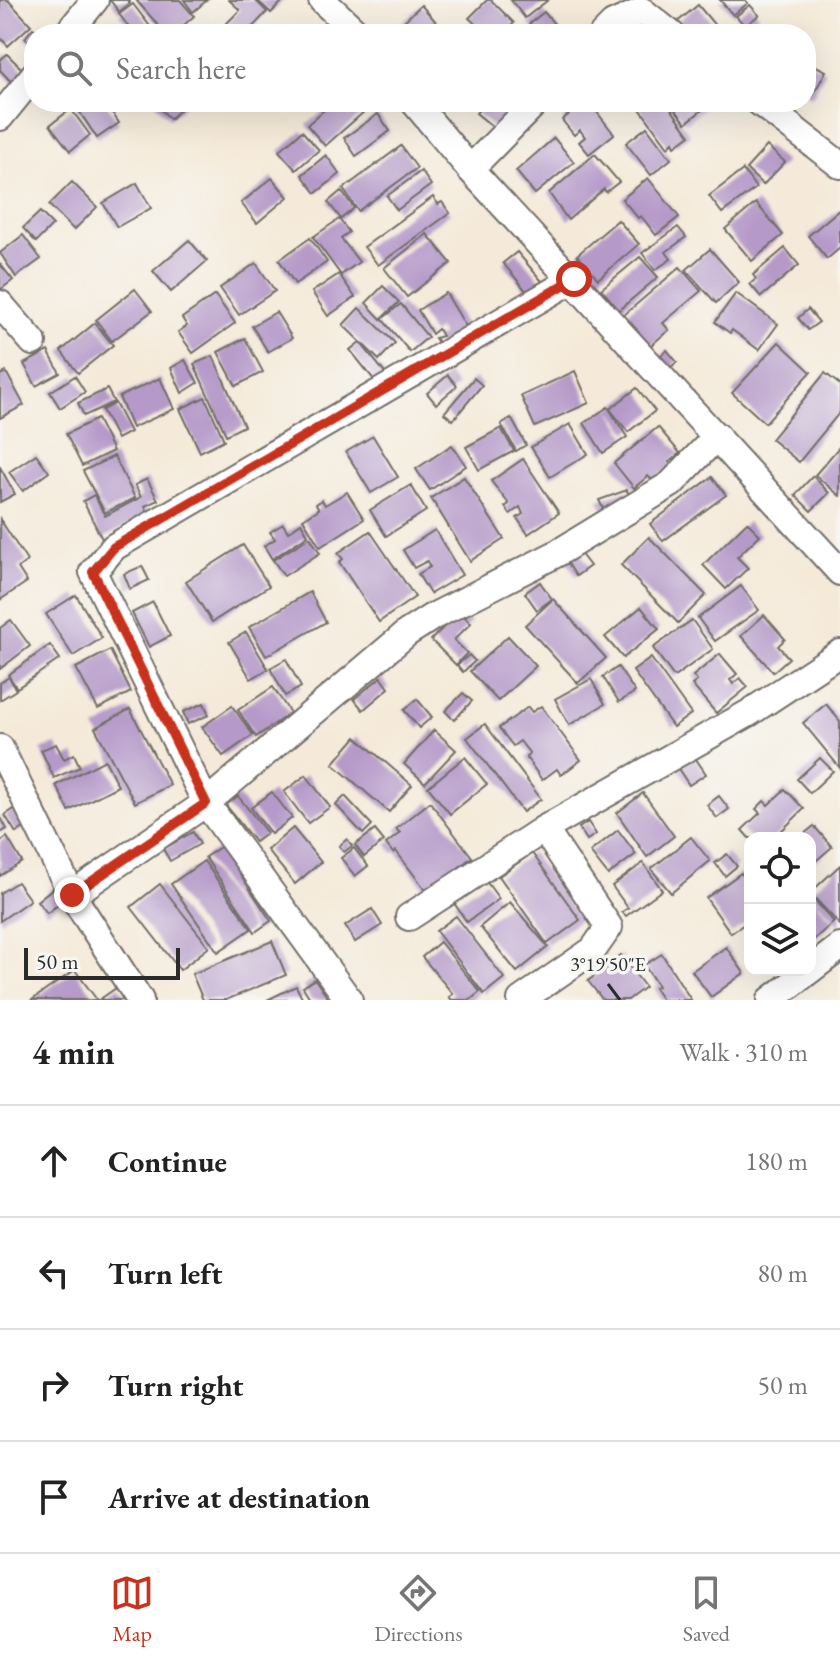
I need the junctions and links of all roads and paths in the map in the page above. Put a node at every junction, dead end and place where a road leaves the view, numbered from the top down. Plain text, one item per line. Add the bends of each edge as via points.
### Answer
1 (95, 0) edge
2 (322, 0) edge
3 (75, 24) edge
4 (347, 24) edge
5 (613, 24) edge
6 (658, 24) edge
7 (24, 87) edge
8 (422, 112) edge
9 (526, 112) edge
10 (772, 112) edge
11 (0, 117) edge
12 (840, 165) edge
13 (470, 169) junction
14 (574, 279) junction
15 (0, 304) edge
16 (33, 342) dead end
17 (717, 436) junction
18 (840, 572) edge
19 (840, 653) edge
20 (0, 748) edge
21 (206, 803) junction
22 (544, 829) junction
23 (72, 895) junction
24 (409, 917) dead end
25 (840, 947) edge
26 (140, 1000) edge
27 (349, 1000) edge
28 (521, 1000) edge
29 (771, 1000) edge

1 - 3 street
2 - 4 street
5 - 6 street via 642,11
7 - 11 street
8 - 13 street
9 - 13 street
10 - 12 street
13 - 14 street
14 - 17 street
14 - 21 street via 114,547 93,572
15 - 16 street
17 - 18 street
17 - 21 street via 671,484 556,554 407,633
19 - 22 street via 749,713
20 - 23 street
21 - 23 street
21 - 27 street
22 - 24 street
22 - 28 street via 609,927 593,950
23 - 26 street
25 - 29 street

